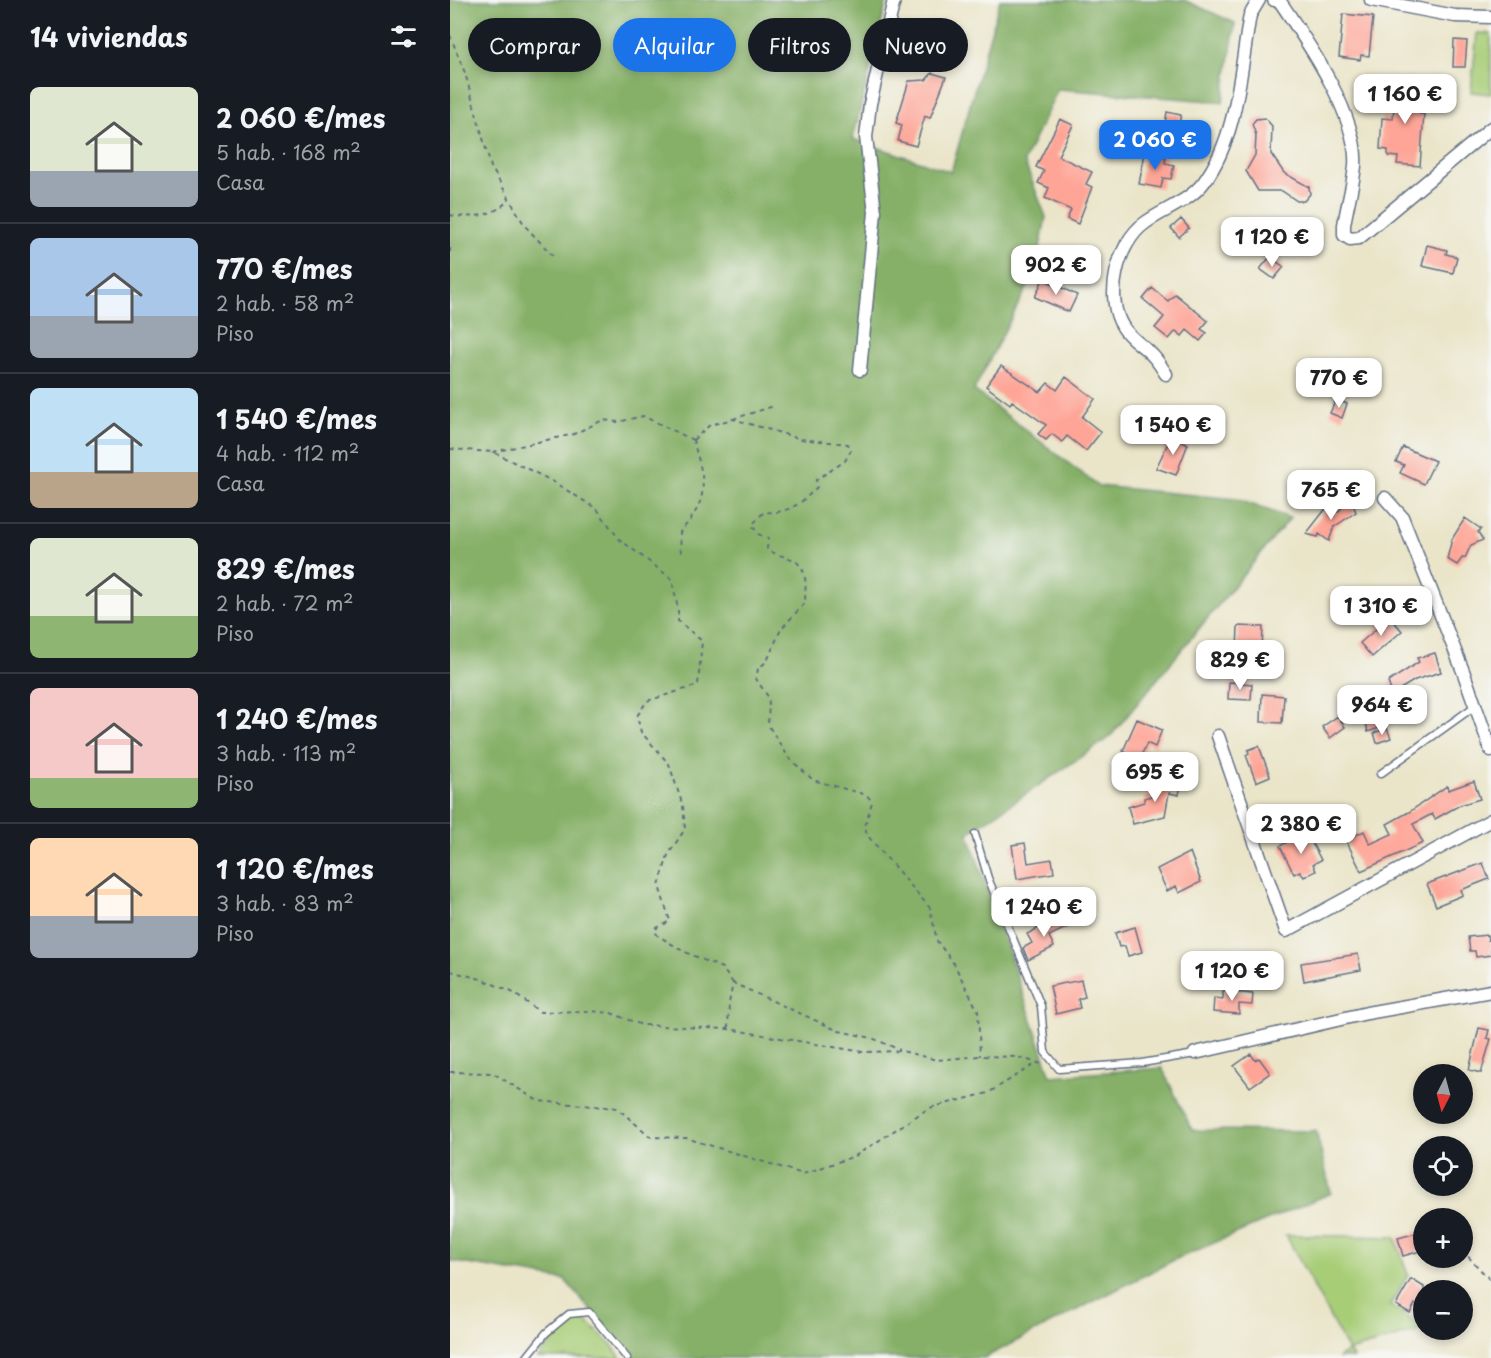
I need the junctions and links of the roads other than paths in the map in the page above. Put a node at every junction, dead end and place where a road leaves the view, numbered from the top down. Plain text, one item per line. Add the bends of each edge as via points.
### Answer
1 (894, 0) edge
2 (1259, 0) edge
3 (1274, 0) edge
4 (1371, 0) edge
5 (1491, 17) edge
6 (1491, 128) edge
7 (860, 370) dead end
8 (1166, 374) dead end
9 (1385, 498) dead end
10 (1475, 705) junction
11 (1218, 736) dead end
12 (1491, 750) edge
13 (1380, 774) dead end
14 (1491, 820) edge
15 (975, 834) dead end
16 (1491, 991) edge
17 (1195, 1053) joint
18 (526, 1358) edge
19 (627, 1358) edge

1 - 7 street via 866,136 875,212
2 - 8 street via 1250,15 1226,146 1204,183 1172,209 1145,223 1126,241 1118,264 1116,296 1121,324
3 - 6 street via 1279,0 1311,48 1347,120 1355,164 1344,225 1344,235 1350,240 1359,238
4 - 5 street via 1455,16
9 - 10 street via 1402,517
10 - 12 street
10 - 13 lane
11 - 14 street via 1286,931
15 - 17 lane via 988,878 1041,1006 1045,1052 1059,1069 1142,1063
16 - 17 street via 1367,1013
18 - 19 lane via 546,1333 569,1314 589,1312

